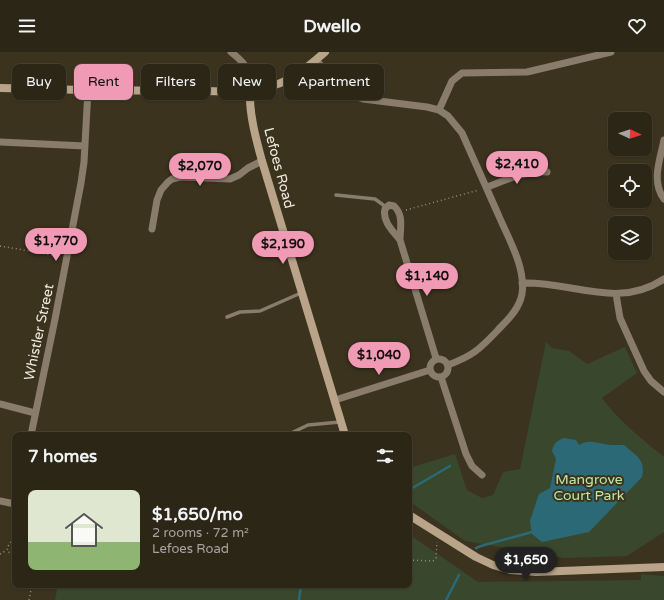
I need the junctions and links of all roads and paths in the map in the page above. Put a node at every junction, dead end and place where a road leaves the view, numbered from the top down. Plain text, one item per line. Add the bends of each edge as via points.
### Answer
1 (231, 52) edge
2 (325, 52) edge
3 (611, 52) edge
4 (316, 60) junction
5 (245, 64) edge
6 (276, 85) edge
7 (0, 88) edge
8 (74, 90) edge
9 (133, 90) edge
10 (218, 91) edge
11 (87, 100) edge
12 (250, 100) edge
13 (439, 110) junction
14 (664, 140) edge
15 (0, 142) edge
16 (85, 146) junction
17 (262, 161) junction
18 (547, 172) dead end
19 (486, 188) junction
20 (336, 195) dead end
21 (664, 199) edge
22 (386, 207) junction
23 (399, 212) junction
24 (152, 229) dead end
25 (400, 240) junction
26 (0, 246) edge
27 (67, 257) junction
28 (664, 279) edge
29 (522, 283) junction
30 (302, 293) junction
31 (616, 294) junction
32 (227, 317) dead end
33 (436, 358) junction
34 (448, 365) junction
35 (430, 370) junction
36 (441, 377) junction
37 (664, 392) edge
38 (335, 400) junction
39 (0, 404) edge
40 (35, 413) junction
41 (342, 422) junction
42 (32, 432) edge
43 (293, 432) edge
44 (345, 432) edge
45 (482, 475) dead end
46 (0, 501) edge
47 (12, 503) edge
48 (412, 517) edge
49 (439, 535) junction
50 (12, 539) edge
51 (7, 550) junction
52 (12, 552) edge
53 (0, 554) edge
54 (412, 560) edge
55 (664, 567) edge
56 (31, 588) edge
57 (29, 600) edge

1 - 5 street
2 - 4 street
3 - 13 street via 527,72 462,73 452,81
4 - 6 street via 300,73
4 - 13 street via 341,88 356,98
7 - 8 street
9 - 10 street
11 - 16 street, Whistler Street
12 - 17 street, Lefoes Road
13 - 19 street via 459,127
14 - 21 street via 657,184
15 - 16 street
16 - 27 street, Whistler Street
17 - 24 street via 230,178 181,176 168,182 157,200
17 - 30 street, Lefoes Road
18 - 19 street via 527,173
19 - 23 path
19 - 29 street via 518,262
20 - 22 lane via 375,199
22 - 23 street via 394,206
22 - 25 street via 384,214 388,225
23 - 25 street
25 - 33 street
26 - 27 path
27 - 40 street, Whistler Street
28 - 31 street via 633,293
29 - 31 street via 545,283 583,291
29 - 34 street via 522,294 515,311 489,340 472,355
30 - 32 lane via 260,311 240,312
30 - 38 street, Lefoes Road
31 - 37 street via 620,318 641,365 651,381
33 - 34 street via 442,359
33 - 35 street via 431,362
34 - 36 street via 446,373
35 - 36 street via 433,375
35 - 38 street
36 - 45 street via 466,454 472,466
38 - 41 street, Lefoes Road
39 - 40 street
40 - 42 street, Whistler Street
41 - 43 lane via 308,425
41 - 44 street, Lefoes Road
46 - 47 street
48 - 49 street
49 - 54 path via 436,558 433,561
49 - 55 street via 483,561 519,571
50 - 51 path
51 - 52 path
51 - 53 path
56 - 57 path

